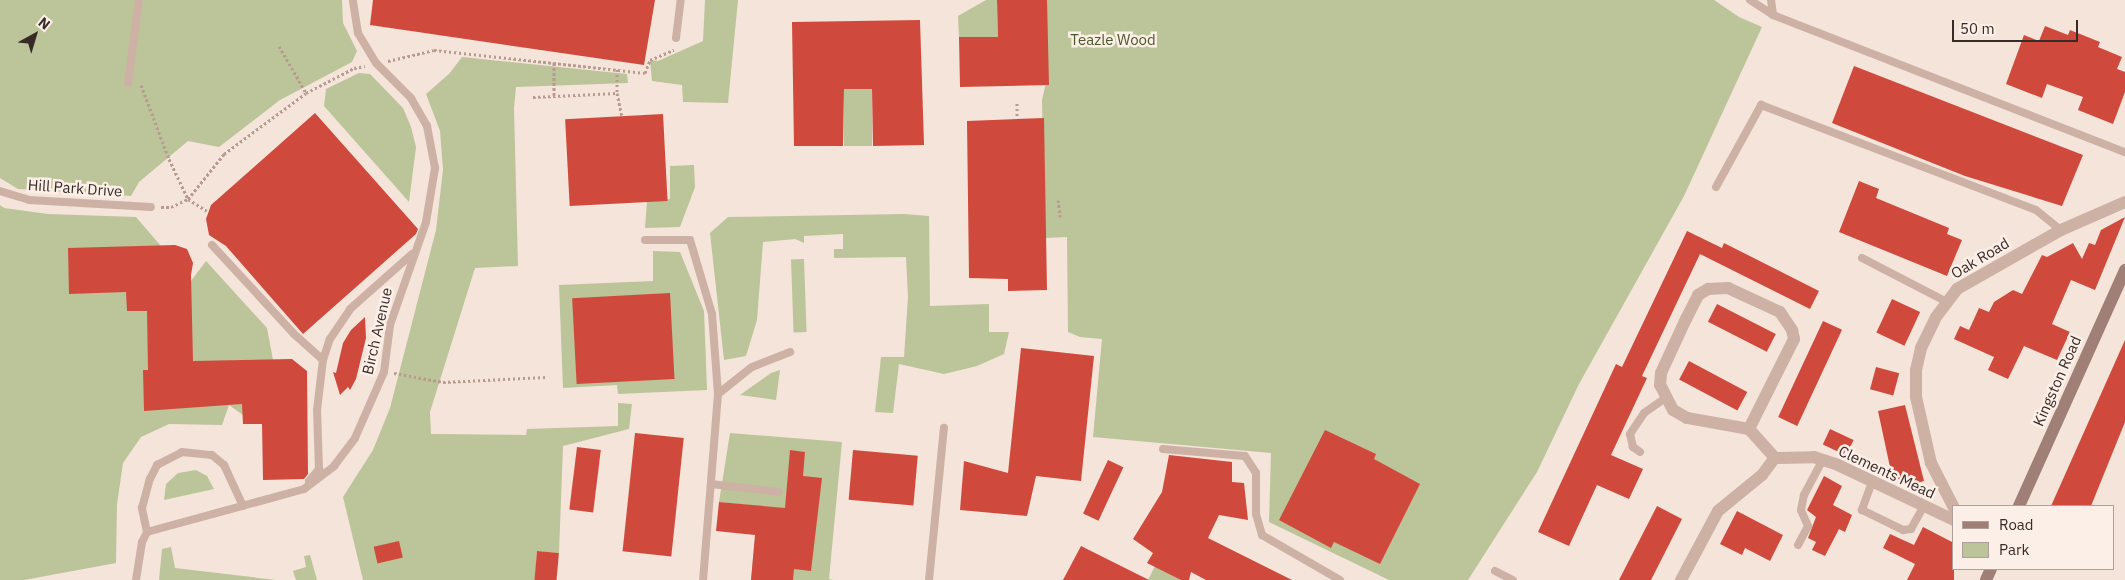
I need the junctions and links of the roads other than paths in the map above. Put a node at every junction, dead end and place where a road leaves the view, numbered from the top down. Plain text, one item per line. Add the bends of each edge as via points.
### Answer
1 (139, 0) edge
2 (353, 0) edge
3 (681, 0) edge
4 (1750, 0) edge
5 (1771, 0) edge
6 (1773, 15) junction
7 (676, 38) dead end
8 (128, 83) dead end
9 (2125, 152) edge
10 (1716, 187) dead end
11 (0, 191) edge
12 (2125, 202) edge
13 (151, 206) road end
14 (2061, 230) junction
15 (645, 240) dead end
16 (212, 245) dead end
17 (414, 253) junction
18 (1862, 258) dead end
19 (2125, 270) edge
20 (1945, 301) junction
21 (790, 352) dead end
22 (323, 360) junction
23 (718, 394) junction
24 (1664, 399) junction
25 (944, 428) dead end
26 (1748, 429) junction
27 (1163, 449) dead end
28 (1640, 452) dead end
29 (1775, 458) junction
30 (1823, 460) junction
31 (1872, 482) junction
32 (711, 484) junction
33 (304, 488) junction
34 (779, 492) dead end
35 (1952, 505) edge
36 (2019, 505) edge
37 (243, 506) junction
38 (1923, 507) junction
39 (1952, 519) edge
40 (146, 532) junction
41 (1798, 544) dead end
42 (1495, 571) dead end
43 (136, 580) edge
44 (703, 580) edge
45 (929, 580) edge
46 (1340, 580) edge
47 (1512, 580) edge
48 (1681, 580) edge

1 - 8 lane
2 - 17 lane, Birch Avenue via 358,34 376,63 411,98 427,126 435,168 426,222
3 - 7 lane
4 - 6 lane
5 - 6 lane
6 - 9 lane
10 - 14 lane via 1761,105 2036,210
11 - 13 lane, Hill Park Drive via 29,200
12 - 14 street, Oak Road
14 - 20 street, Oak Road via 1957,289
15 - 23 lane via 690,240 712,314
16 - 22 lane via 294,334
17 - 22 lane via 350,309 330,338
17 - 33 lane, Birch Avenue via 390,326 384,372 355,438 334,466
18 - 20 lane
19 - 36 main road, Kingston Road
20 - 35 street, Oak Road via 1921,348 1916,370 1916,397 1931,463
21 - 23 lane via 752,367
22 - 33 lane via 317,410 319,469
23 - 32 lane
24 - 26 street via 1672,410 1687,418
24 - 26 street via 1660,385 1662,373 1698,295 1708,288 1728,288 1780,312 1794,339
24 - 28 lane via 1644,413 1630,434 1633,447
25 - 45 lane
26 - 29 street
27 - 46 lane via 1244,456 1256,473 1256,514 1262,535
29 - 30 street, Clements Mead
29 - 48 street via 1762,476 1718,511
30 - 31 street, Clements Mead
30 - 41 lane via 1804,495 1801,510 1808,526
31 - 38 street, Clements Mead
31 - 38 lane via 1862,510 1903,530 1911,528
32 - 34 lane
32 - 44 lane
33 - 37 lane, Birch Avenue
37 - 40 lane, Birch Avenue
37 - 40 lane via 224,465 212,455 182,452 157,465 150,479 142,508
38 - 39 street, Clements Mead
40 - 43 lane
42 - 47 lane

